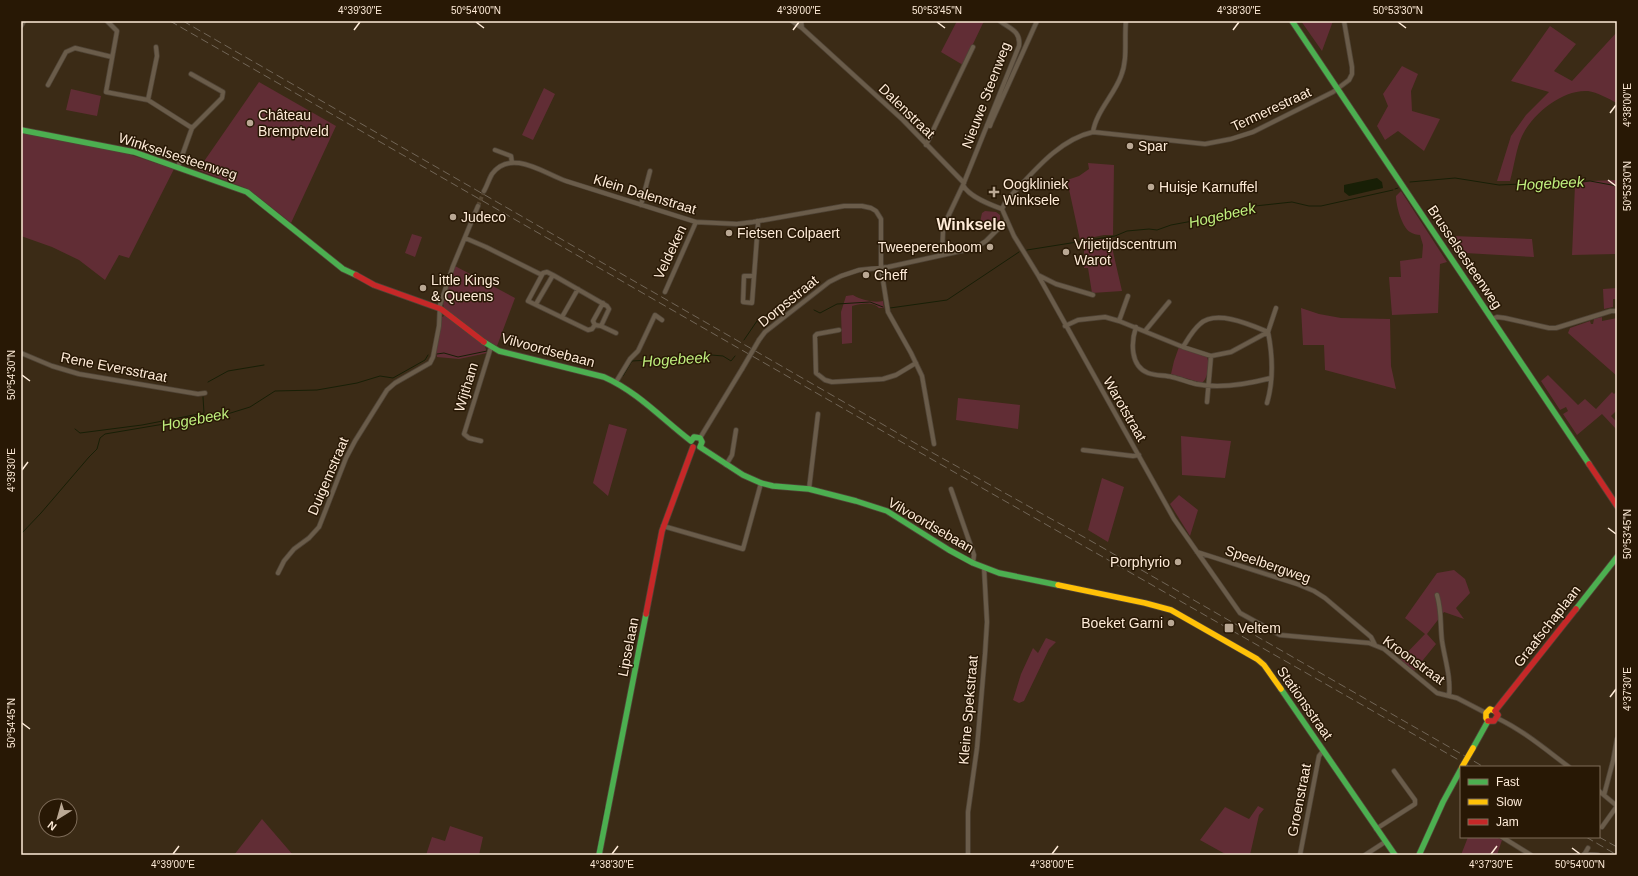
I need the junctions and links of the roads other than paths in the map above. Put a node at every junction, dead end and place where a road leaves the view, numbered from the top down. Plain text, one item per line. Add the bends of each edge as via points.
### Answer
1 (24, 21) edge
2 (107, 21) edge
3 (792, 21) edge
4 (801, 21) edge
5 (1000, 21) edge
6 (1037, 21) edge
7 (1126, 21) edge
8 (1292, 21) edge
9 (1344, 21) edge
10 (21, 26) edge
11 (802, 28) junction
12 (156, 47) dead end
13 (973, 47) dead end
14 (112, 56) junction
15 (191, 74) dead end
16 (48, 85) dead end
17 (1338, 89) junction
18 (148, 100) junction
19 (987, 125) junction
20 (192, 128) junction
21 (21, 130) edge
22 (1093, 132) junction
23 (926, 145) junction
24 (495, 150) dead end
25 (512, 163) junction
26 (178, 167) junction
27 (650, 171) dead end
28 (963, 184) junction
29 (484, 191) tunnel mouth
30 (640, 205) junction
31 (478, 206) tunnel mouth
32 (1002, 209) junction
33 (757, 221) junction
34 (1006, 221) junction
35 (696, 222) junction
36 (292, 228) joint
37 (465, 238) junction
38 (942, 255) junction
39 (881, 268) junction
40 (542, 275) junction
41 (553, 275) junction
42 (1038, 275) junction
43 (754, 276) junction
44 (578, 289) junction
45 (664, 292) dead end
46 (1093, 295) dead end
47 (1128, 296) dead end
48 (1169, 302) dead end
49 (603, 303) junction
50 (536, 304) junction
51 (1276, 308) dead end
52 (441, 309) junction
53 (1617, 311) edge
54 (562, 318) junction
55 (1492, 319) junction
56 (662, 320) dead end
57 (1119, 321) junction
58 (595, 325) junction
59 (601, 326) junction
60 (1065, 326) junction
61 (1136, 328) junction
62 (839, 330) dead end
63 (1145, 331) junction
64 (1268, 332) junction
65 (616, 333) dead end
66 (490, 347) junction
67 (1183, 347) junction
68 (21, 353) edge
69 (1211, 356) junction
70 (916, 363) junction
71 (1272, 378) junction
72 (616, 382) junction
73 (1208, 385) junction
74 (205, 393) dead end
75 (1208, 402) dead end
76 (1267, 403) dead end
77 (818, 414) dead end
78 (736, 430) dead end
79 (700, 438) junction
80 (480, 441) dead end
81 (691, 441) junction
82 (934, 444) dead end
83 (696, 447) junction
84 (1083, 450) dead end
85 (1139, 455) junction
86 (726, 465) junction
87 (761, 483) junction
88 (809, 489) junction
89 (951, 489) dead end
90 (1617, 506) edge
91 (664, 526) junction
92 (1197, 552) junction
93 (1617, 557) edge
94 (974, 563) junction
95 (984, 567) junction
96 (278, 573) dead end
97 (1437, 595) dead end
98 (1158, 606) joint
99 (1366, 633) junction
100 (1278, 634) joint
101 (1369, 643) junction
102 (1375, 645) junction
103 (1449, 696) junction
104 (1495, 711) junction
105 (1486, 713) junction
106 (1497, 718) junction
107 (1488, 721) junction
108 (1617, 739) edge
109 (1323, 751) junction
110 (1463, 766) edge
111 (1567, 766) edge
112 (1394, 771) dead end
113 (1460, 771) edge
114 (1600, 792) edge
115 (1604, 795) junction
116 (1617, 806) edge
117 (1602, 827) dead end
118 (1376, 829) junction
119 (1504, 838) edge
120 (1385, 842) junction
121 (1588, 848) dead end
122 (1584, 854) edge
123 (599, 855) edge
124 (968, 855) edge
125 (1300, 855) edge
126 (1366, 855) edge
127 (1395, 855) edge
128 (1419, 855) edge
129 (1531, 855) edge
130 (1598, 855) edge

1 - 10 street
2 - 14 street via 117,31
3 - 11 street, Dalenstraat
4 - 11 street
5 - 19 street, Nieuwe Steenweg via 1015,30 1020,46
6 - 19 street via 992,124
7 - 22 street via 1124,68
8 - 17 street, Brusselsesteenweg
9 - 17 street, Termerestraat via 1353,72 1349,80
11 - 23 street, Dalenstraat via 903,120
12 - 18 street via 157,56
13 - 23 street
14 - 16 street via 75,48 66,52
14 - 18 street via 106,92
15 - 20 street via 223,92 222,98
17 - 22 street, Termerestraat via 1252,132 1218,142 1190,143
17 - 55 street, Brusselsesteenweg
18 - 20 street
19 - 28 street, Nieuwe Steenweg
20 - 26 street
21 - 26 street, Winkselsesteenweg via 134,152
22 - 32 street via 1080,135 1059,147 1006,200
23 - 28 street, Dalenstraat
24 - 25 street via 511,156
25 - 29 street via 502,166 492,174
25 - 30 street, Klein Dalenstraat via 533,166 552,176
26 - 36 street, Winkselsesteenweg via 247,192
27 - 30 street
28 - 32 street, Dalenstraat via 967,191
28 - 38 street via 943,228
30 - 35 street, Klein Dalenstraat
31 - 37 street
32 - 34 street, Warotstraat
33 - 35 street, Klein Dalenstraat via 737,224
33 - 39 street, Klein Dalenstraat via 844,206 871,208 881,219
33 - 43 street
34 - 38 street, Dorpsstraat via 975,248
34 - 42 street, Warotstraat
35 - 45 street, Veldeken
36 - 52 street, Vilvoordsebaan via 354,276
37 - 40 street
37 - 52 street via 453,266 440,305
38 - 39 street, Dorpsstraat
39 - 70 street, Klein Dalenstraat via 888,312
39 - 79 street, Dorpsstraat, bridge via 852,272 829,282 765,332
40 - 41 street via 547,272
40 - 50 street via 528,301
41 - 44 street
41 - 50 street
42 - 46 street via 1056,284
42 - 60 street, Warotstraat
43 - 43 street via 752,303 743,302 744,276
44 - 49 street
44 - 54 street
47 - 57 street
48 - 63 street
49 - 58 street via 593,321
49 - 59 street via 609,309
50 - 54 street
51 - 64 street
52 - 66 street, Vilvoordsebaan
52 - 96 street, Duigemstraat via 430,363 387,390 346,458 319,527 291,552
53 - 55 street via 1556,328 1505,318
54 - 58 street via 588,330
55 - 90 street, Brusselsesteenweg
56 - 72 street via 654,315 638,351
57 - 60 street via 1105,317 1078,320
57 - 61 street
58 - 59 street
59 - 65 street
60 - 85 street, Warotstraat
61 - 63 street
61 - 73 street via 1133,348 1135,359 1142,370
62 - 70 street via 815,336 816,373 825,380 832,382 883,379 896,375
63 - 67 street
64 - 67 street via 1246,323 1210,318 1200,323
64 - 69 street via 1231,352
64 - 71 street via 1273,362
66 - 72 street, Vilvoordsebaan
66 - 80 street, Wijtham via 464,434
67 - 69 street
68 - 74 street, Rene Eversstraat via 79,374 198,394
69 - 73 street
70 - 82 street, Klein Dalenstraat via 922,376
71 - 73 street via 1235,385
71 - 76 street
72 - 81 street, Vilvoordsebaan
73 - 75 street
77 - 88 street
78 - 86 street via 732,454
79 - 81 street via 694,437
79 - 83 street via 702,444
81 - 83 street
83 - 86 street, Vilvoordsebaan
83 - 91 street, Lipselaan
84 - 85 street
85 - 92 street, Warotstraat via 1174,519
86 - 87 street, Vilvoordsebaan
87 - 88 street, Vilvoordsebaan
87 - 91 street via 743,549
88 - 94 street, Vilvoordsebaan via 887,511
89 - 94 street via 974,555
91 - 123 street, Lipselaan
92 - 99 street, Speelbergweg via 1314,591
92 - 100 street, Warotstraat via 1240,613
93 - 104 street, Graafschaplaan
94 - 95 street, Vilvoordsebaan
95 - 98 street, Vilvoordsebaan via 999,573
95 - 124 street, Kleine Spekstraat via 985,654 977,748 968,812
97 - 103 street via 1442,640 1448,665
98 - 109 street, Stationsstraat via 1183,616 1261,662
99 - 101 street
99 - 102 street, Speelbergweg
100 - 101 street, Kroonstraat
101 - 102 street, Kroonstraat
102 - 103 street, Kroonstraat via 1384,649 1433,691
103 - 105 street, Kroonstraat
104 - 105 street via 1490,710
104 - 106 street
105 - 107 street
106 - 107 street
106 - 111 street via 1536,741
107 - 110 street, bridge
108 - 115 street
109 - 118 street, Stationsstraat
109 - 125 street, Groenstraat via 1319,756
112 - 118 street via 1415,800 1415,804
113 - 128 street
114 - 115 street
115 - 116 street
116 - 117 street
118 - 120 street, Stationsstraat
119 - 129 street
120 - 126 street
120 - 127 street, Stationsstraat
121 - 122 street
122 - 130 street

